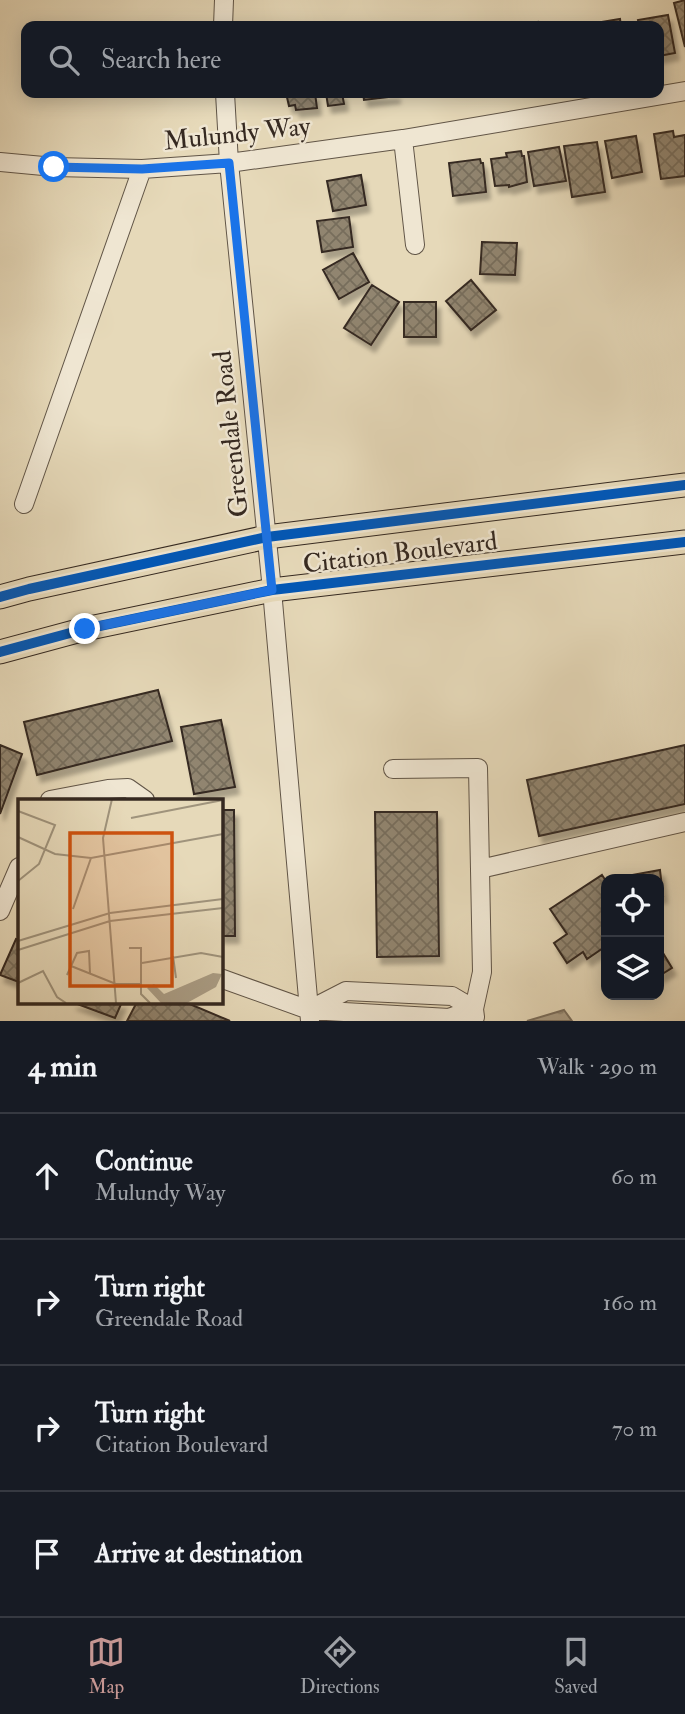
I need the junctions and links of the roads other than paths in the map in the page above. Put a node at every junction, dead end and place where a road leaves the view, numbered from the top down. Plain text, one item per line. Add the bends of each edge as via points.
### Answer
1 (224, 0) edge
2 (223, 21) edge
3 (685, 91) edge
4 (664, 95) edge
5 (225, 98) edge
6 (644, 98) edge
7 (403, 139) junction
8 (0, 162) edge
9 (229, 163) junction
10 (142, 169) junction
11 (415, 245) dead end
12 (685, 485) edge
13 (24, 504) dead end
14 (267, 537) junction
15 (685, 542) edge
16 (272, 590) junction
17 (0, 597) edge
18 (0, 652) edge
19 (393, 769) dead end
20 (55, 799) edge
21 (144, 799) edge
22 (685, 822) edge
23 (480, 869) junction
24 (18, 872) edge
25 (14, 892) edge
26 (0, 911) edge
27 (222, 979) edge
28 (475, 1015) edge
29 (310, 1016) edge

1 - 2 street
3 - 4 street, Mulundy Way
5 - 9 street, Greendale Road
6 - 7 street, Mulundy Way
7 - 9 street, Mulundy Way
7 - 11 street
8 - 10 street, Mulundy Way
9 - 10 street, Mulundy Way
9 - 14 street, Greendale Road
10 - 13 street
12 - 14 main road, Citation Boulevard
14 - 16 street, Greendale Road
14 - 17 main road, Citation Boulevard
15 - 16 main road, Citation Boulevard
16 - 18 main road, Citation Boulevard via 85,629
16 - 29 street, Greendale Road
19 - 23 street via 478,768
20 - 21 street via 128,788
22 - 23 street
23 - 28 street via 482,972
24 - 25 street
25 - 26 street
27 - 29 street
28 - 29 street

